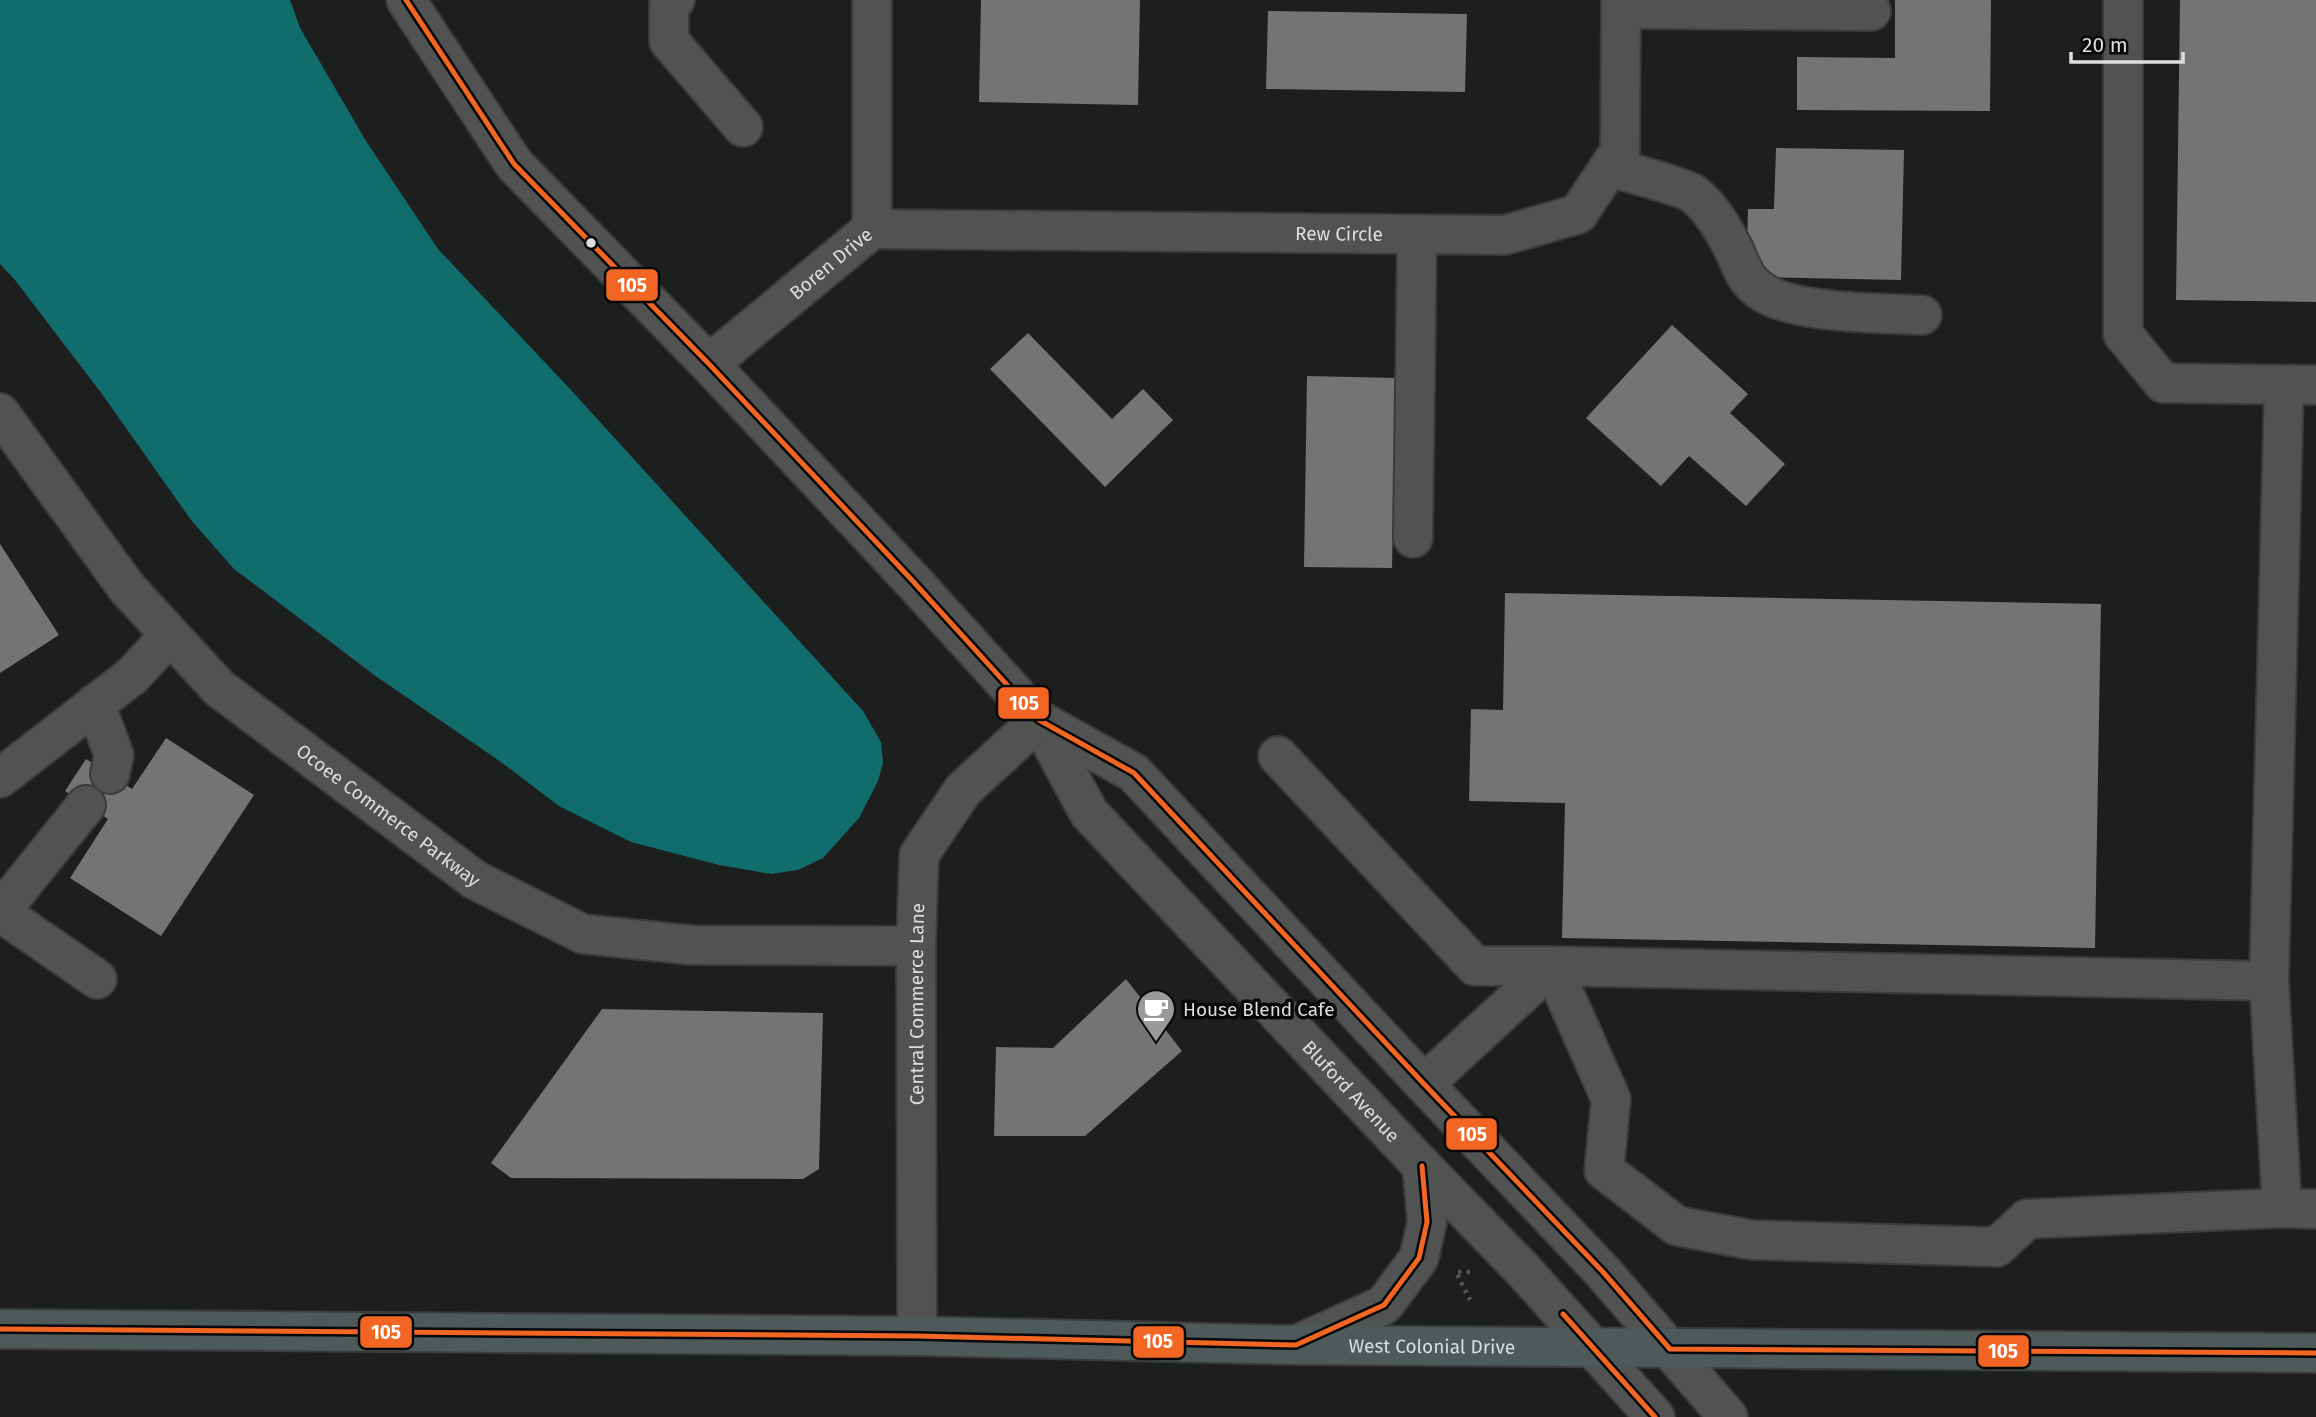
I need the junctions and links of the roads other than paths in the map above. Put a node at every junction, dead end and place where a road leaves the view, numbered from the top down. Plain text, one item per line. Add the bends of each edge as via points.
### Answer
1 (406, 0) edge
2 (675, 0) edge
3 (872, 0) edge
4 (2123, 0) edge
5 (1621, 4) edge
6 (1871, 11) dead end
7 (743, 127) dead end
8 (1610, 167) junction
9 (872, 229) junction
10 (1417, 234) junction
11 (1922, 315) dead end
12 (709, 364) junction
13 (2300, 385) edge
14 (6, 433) edge
15 (1413, 538) dead end
16 (170, 635) junction
17 (95, 704) junction
18 (1040, 720) junction
19 (1278, 756) dead end
20 (110, 774) dead end
21 (0, 778) edge
22 (86, 805) dead end
23 (0, 912) edge
24 (916, 946) junction
25 (1552, 966) junction
26 (97, 979) dead end
27 (2269, 981) junction
28 (1424, 1084) junction
29 (1422, 1166) junction
30 (2299, 1208) edge
31 (0, 1329) edge
32 (916, 1336) junction
33 (1296, 1345) junction
34 (1595, 1348) junction
35 (1670, 1349) junction
36 (2316, 1353) edge
37 (1655, 1417) edge
38 (1728, 1417) edge

1 - 12 street, Bluford Avenue via 514,164
2 - 7 street via 669,4 669,41
3 - 9 street, Boren Drive
4 - 13 street via 2123,334 2163,383
5 - 6 street
5 - 8 street, Rew Circle via 1620,151
8 - 10 street, Rew Circle via 1578,214 1505,235
8 - 11 street via 1694,194 1719,222 1743,274 1763,293 1784,303
9 - 10 street, Rew Circle
9 - 12 street, Boren Drive
10 - 15 street
12 - 18 street, Bluford Avenue
13 - 27 street
14 - 16 street, Ocoee Commerce Parkway via 127,588
16 - 17 street via 132,676
16 - 24 street, Ocoee Commerce Parkway via 219,688 475,880 583,934 691,945
17 - 20 street via 114,755
17 - 21 street
18 - 24 street, Central Commerce Lane via 963,790 919,855
18 - 28 street, Bluford Avenue via 1134,774
18 - 29 street, Bluford Avenue via 1089,813
19 - 25 street via 1475,966
22 - 23 street
23 - 26 street
24 - 32 street, Central Commerce Lane
25 - 27 street
25 - 28 street
25 - 30 street via 1611,1099 1604,1170 1677,1226 1752,1240 1997,1247 2027,1219
27 - 30 street
28 - 35 street, Bluford Avenue
29 - 33 street via 1427,1222 1419,1258 1384,1305
29 - 34 street, Bluford Avenue
31 - 32 highway, West Colonial Drive
32 - 33 highway, West Colonial Drive
33 - 34 highway, West Colonial Drive
34 - 35 highway, West Colonial Drive
34 - 37 street, Bluford Avenue
35 - 36 highway, West Colonial Drive
35 - 38 street, Bluford Avenue

